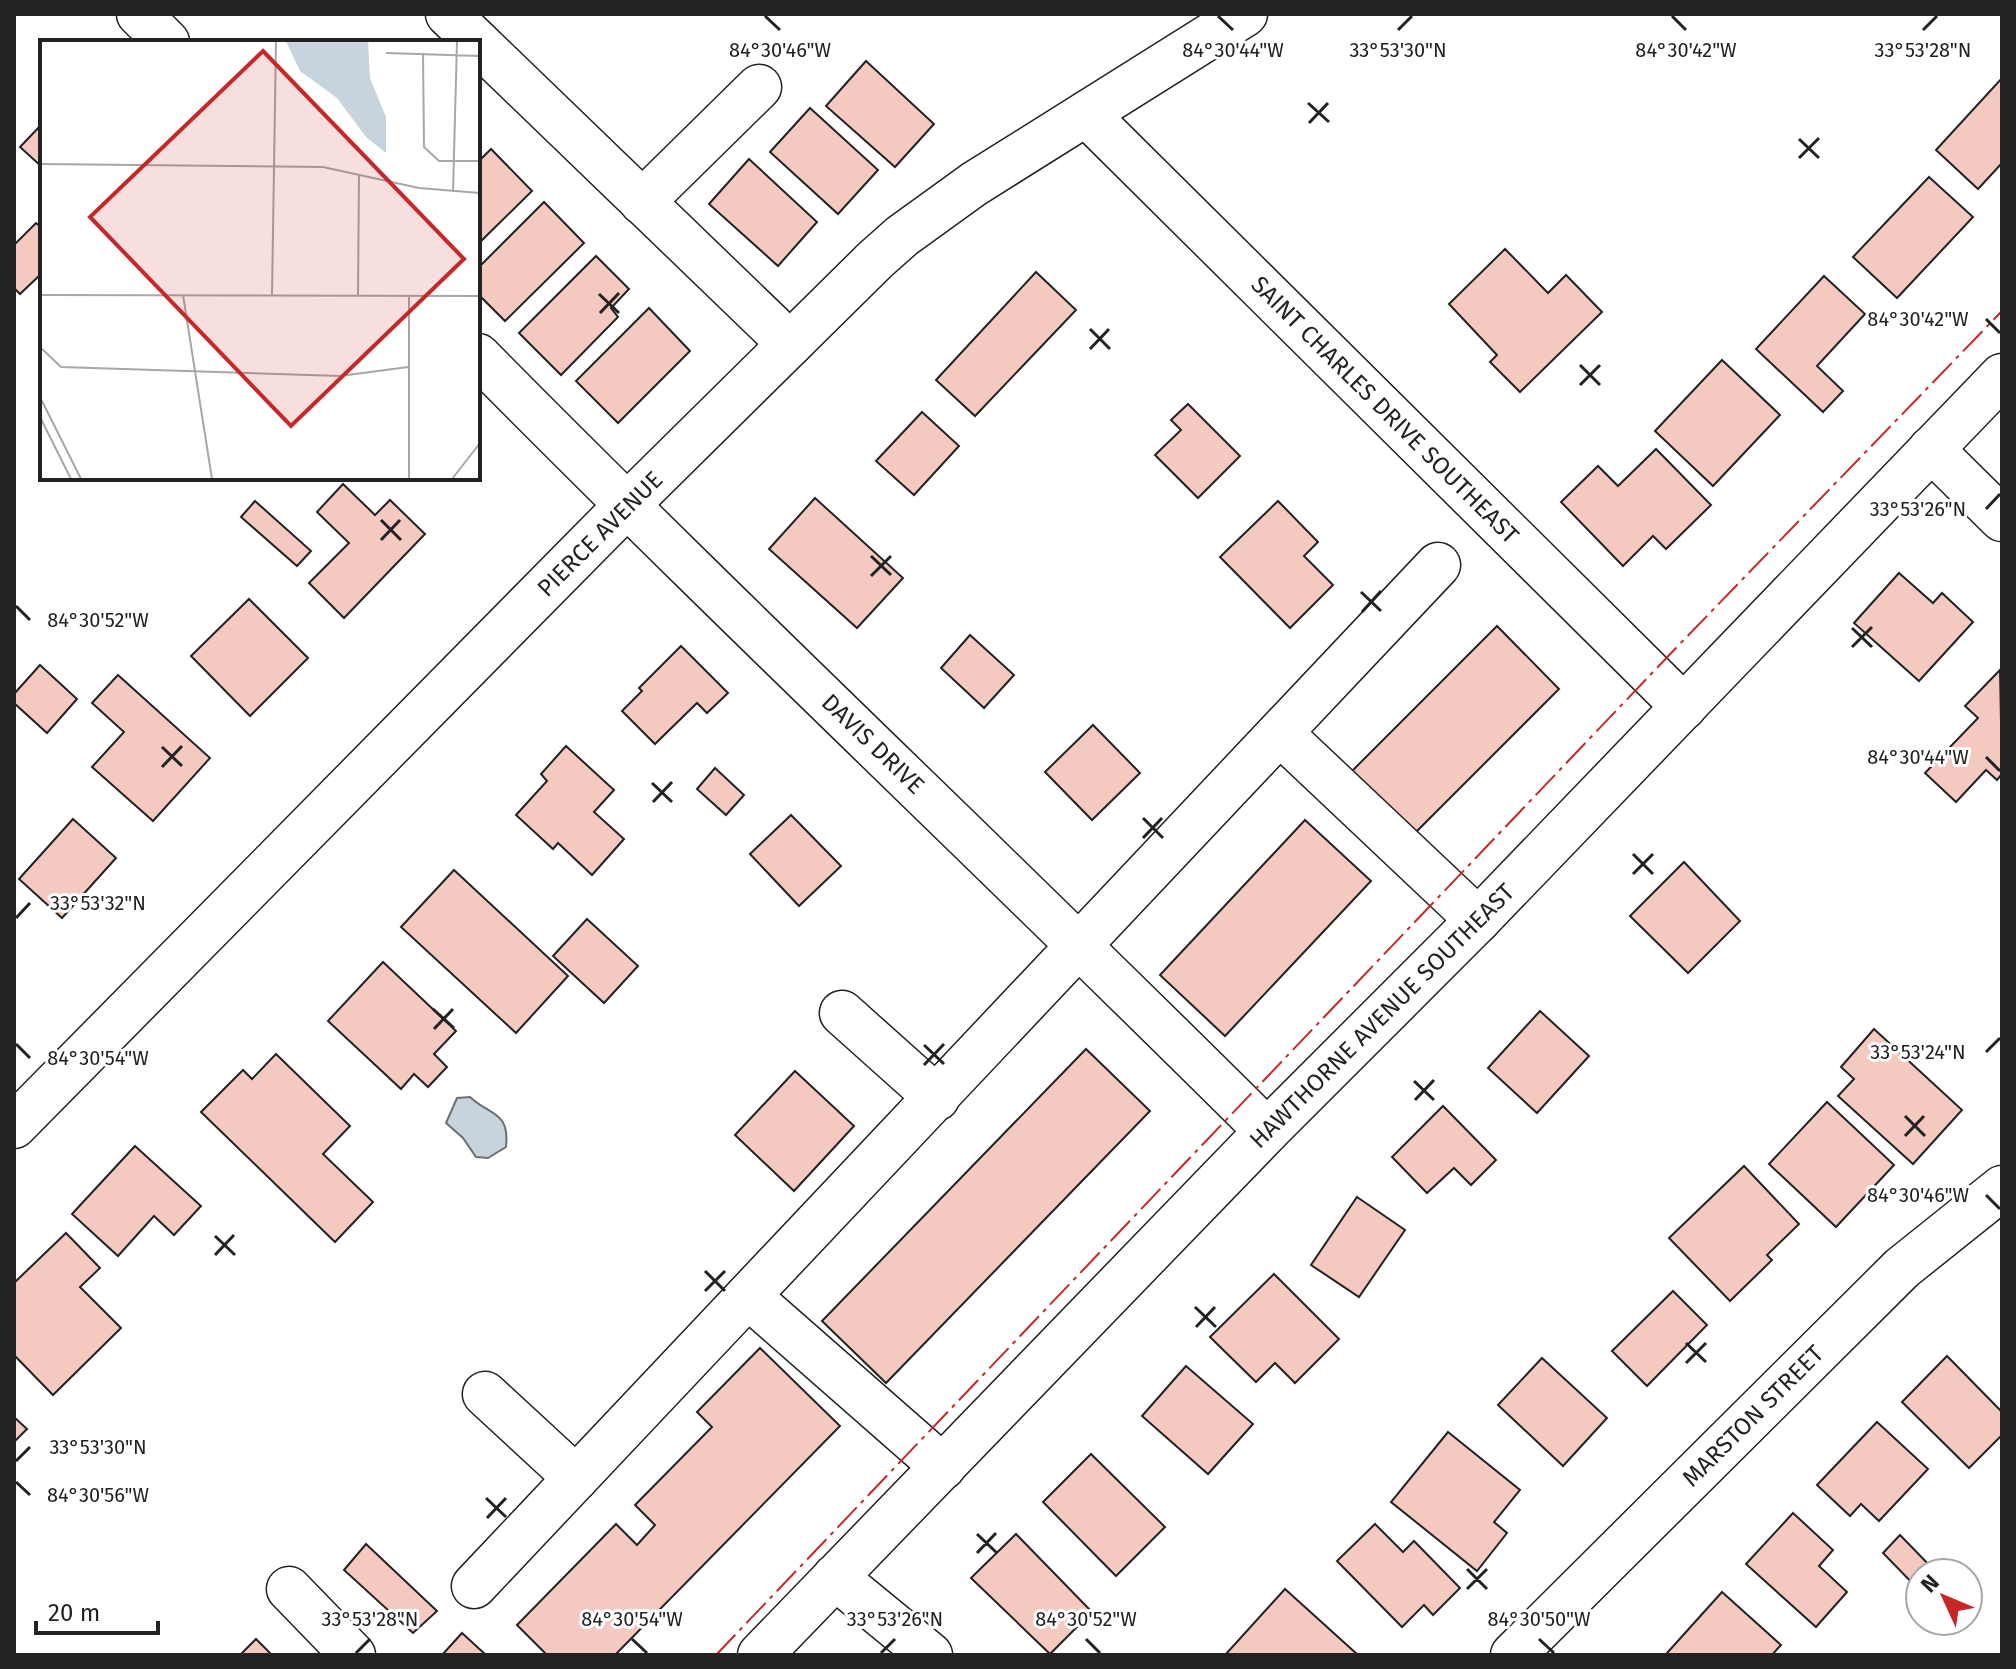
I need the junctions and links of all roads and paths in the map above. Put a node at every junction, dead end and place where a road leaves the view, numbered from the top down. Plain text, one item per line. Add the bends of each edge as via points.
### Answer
1 (139, 14) edge
2 (448, 14) edge
3 (1245, 14) edge
4 (165, 40) edge
5 (475, 40) edge
6 (480, 45) edge
7 (759, 87) dead end
8 (1086, 114) junction
9 (642, 202) junction
10 (790, 344) junction
11 (480, 358) edge
12 (2002, 376) edge
13 (1931, 449) junction
14 (626, 506) junction
15 (2002, 519) edge
16 (1438, 565) dead end
17 (1684, 707) junction
18 (1280, 733) junction
19 (1478, 920) junction
20 (1082, 946) junction
21 (842, 1013) dead end
22 (937, 1098) junction
23 (14, 1126) edge
24 (1267, 1131) junction
25 (2002, 1188) edge
26 (748, 1296) junction
27 (485, 1394) dead end
28 (943, 1467) junction
29 (576, 1478) junction
30 (835, 1577) junction
31 (474, 1586) dead end
32 (289, 1589) dead end
33 (353, 1655) edge
34 (760, 1655) edge
35 (930, 1655) edge
36 (1513, 1655) edge

1 - 4 street
2 - 5 street
3 - 8 street, PIERCE AVENUE
6 - 9 street
7 - 9 street
8 - 10 street, PIERCE AVENUE via 902,236
8 - 17 street, SAINT CHARLES DRIVE SOUTHEAST
9 - 10 street
10 - 14 street, PIERCE AVENUE
11 - 14 street, DAVIS DRIVE
12 - 13 street, HAWTHORNE AVENUE SOUTHEAST
13 - 15 street
13 - 17 street, HAWTHORNE AVENUE SOUTHEAST
14 - 20 street, DAVIS DRIVE
14 - 23 street, PIERCE AVENUE
16 - 18 street
17 - 19 street, HAWTHORNE AVENUE SOUTHEAST
18 - 19 street
18 - 20 street
19 - 24 street, HAWTHORNE AVENUE SOUTHEAST
20 - 22 street
20 - 24 street, DAVIS DRIVE
21 - 22 street
22 - 26 street
24 - 28 street, HAWTHORNE AVENUE SOUTHEAST
25 - 36 street, MARSTON STREET via 1902,1268
26 - 28 street
26 - 29 street
27 - 29 street
28 - 30 street, HAWTHORNE AVENUE SOUTHEAST
29 - 31 street
30 - 34 street, HAWTHORNE AVENUE SOUTHEAST
30 - 35 street
32 - 33 street

